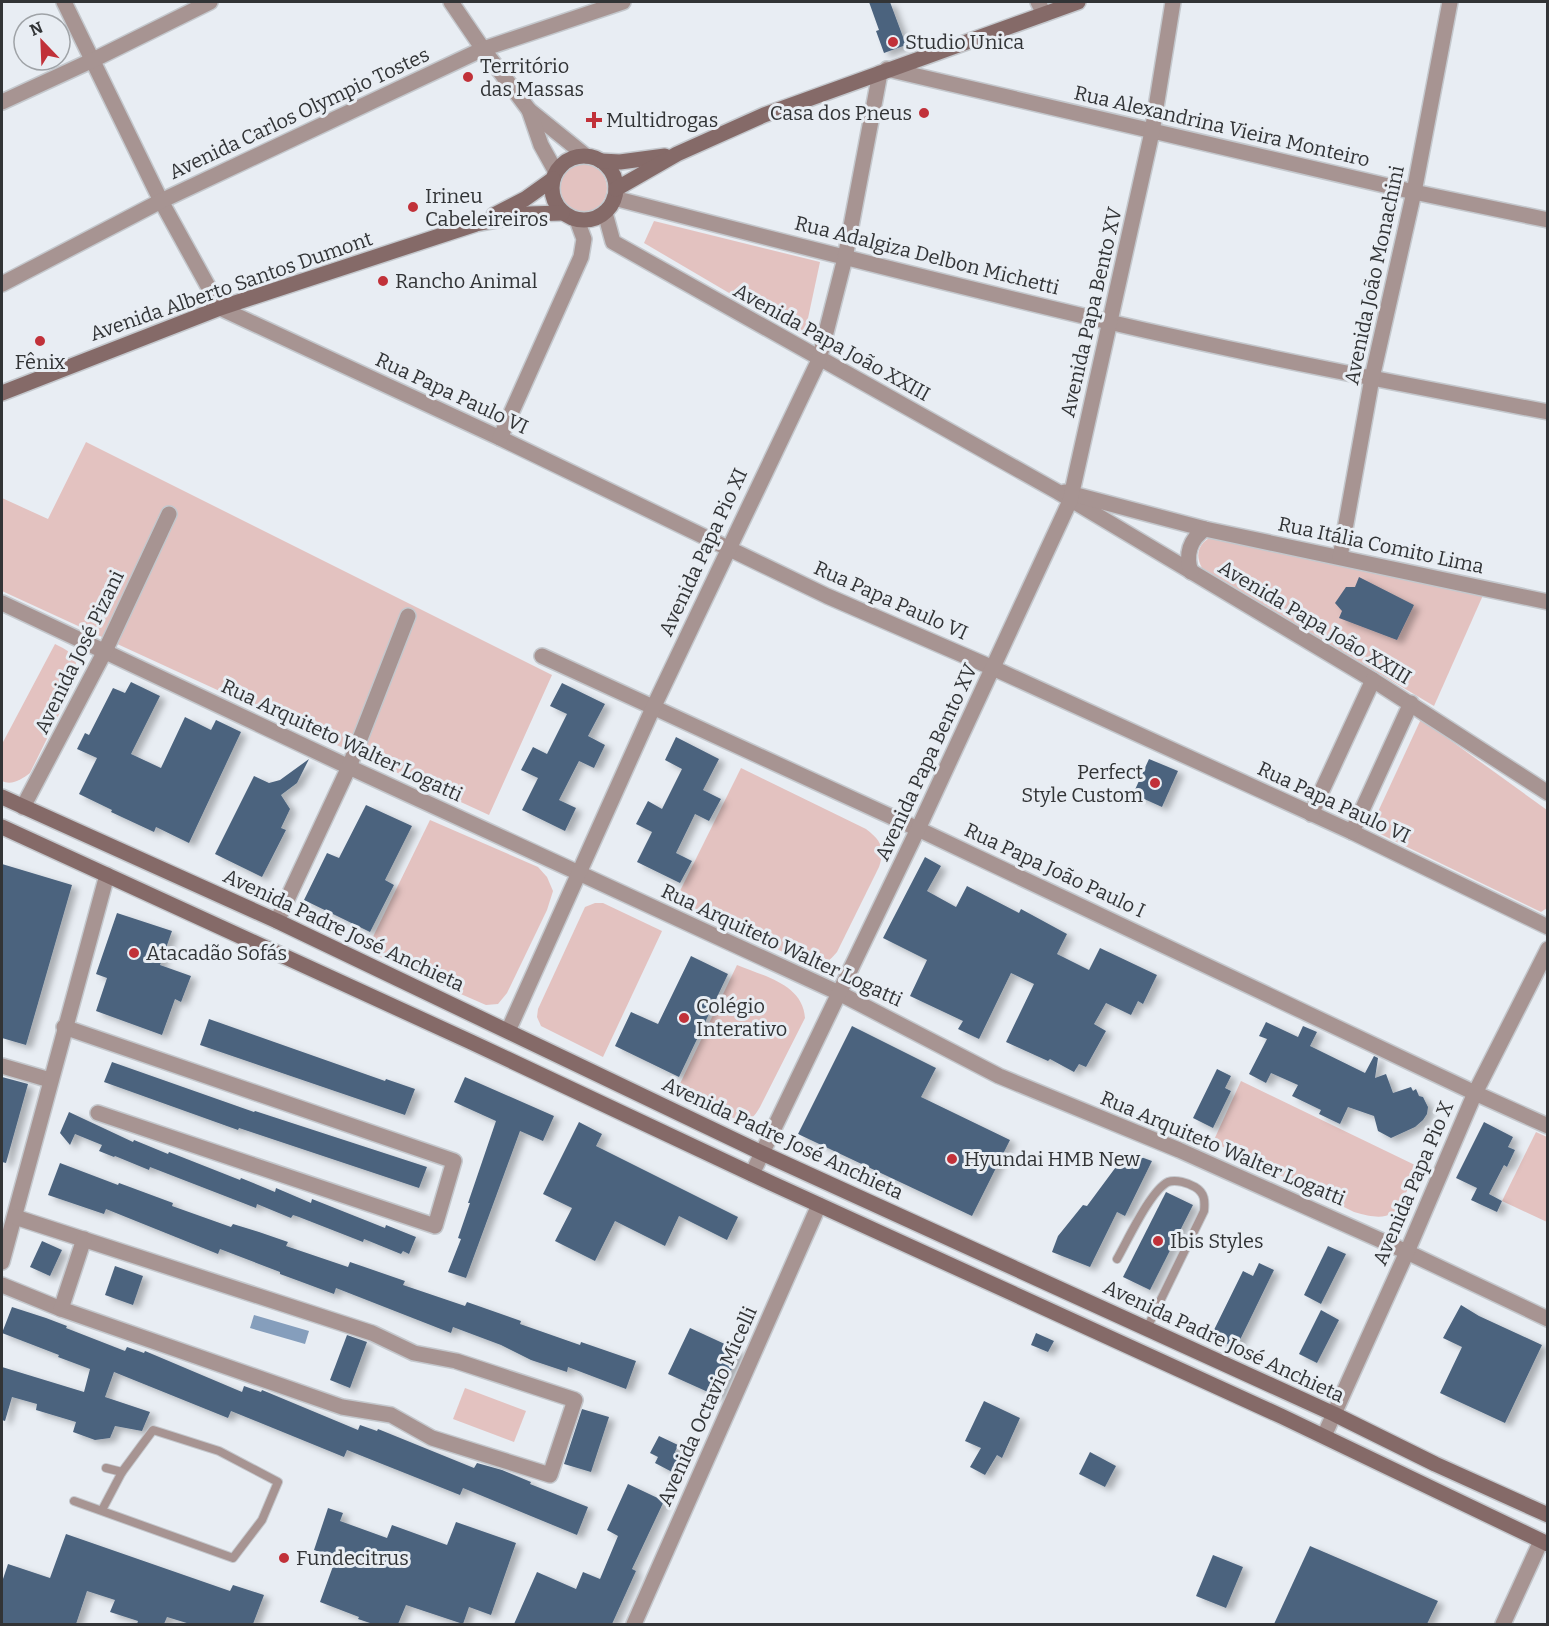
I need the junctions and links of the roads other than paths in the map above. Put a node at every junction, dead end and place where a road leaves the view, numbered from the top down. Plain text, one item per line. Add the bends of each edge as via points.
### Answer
1 (64, 2) edge
2 (210, 2) edge
3 (451, 2) edge
4 (623, 2) edge
5 (1078, 2) edge
6 (1173, 2) edge
7 (1450, 2) edge
8 (1041, 8) edge
9 (483, 50) junction
10 (93, 60) junction
11 (884, 71) junction
12 (2, 102) edge
13 (529, 110) junction
14 (1152, 132) junction
15 (677, 154) junction
16 (586, 156) junction
17 (601, 161) junction
18 (555, 176) junction
19 (1414, 192) junction
20 (615, 194) junction
21 (161, 201) junction
22 (562, 213) junction
23 (605, 213) junction
24 (578, 220) junction
25 (1548, 220) edge
26 (476, 224) junction
27 (845, 258) junction
28 (2, 284) edge
29 (220, 308) junction
30 (1111, 322) junction
31 (819, 360) junction
32 (1372, 378) junction
33 (2, 393) edge
34 (1548, 412) edge
35 (500, 438) junction
36 (1066, 495) junction
37 (169, 514) dead end
38 (1205, 529) junction
39 (728, 548) junction
40 (1340, 557) junction
41 (1191, 573) junction
42 (1548, 602) edge
43 (2, 603) edge
44 (408, 615) dead end
45 (105, 651) junction
46 (542, 656) dead end
47 (993, 668) junction
48 (1373, 680) junction
49 (1411, 704) junction
50 (653, 708) junction
51 (350, 768) junction
52 (1548, 793) edge
53 (2, 797) edge
54 (23, 807) junction
55 (1311, 814) junction
56 (2, 827) edge
57 (918, 829) junction
58 (1352, 832) junction
59 (579, 873) junction
60 (107, 875) junction
61 (277, 921) junction
62 (1548, 927) edge
63 (1548, 949) edge
64 (838, 993) junction
65 (64, 1027) junction
66 (508, 1031) junction
67 (2, 1066) edge
68 (50, 1080) junction
69 (1475, 1094) junction
70 (98, 1113) dead end
71 (1548, 1126) edge
72 (762, 1153) junction
73 (752, 1174) junction
74 (819, 1205) junction
75 (15, 1217) junction
76 (84, 1239) junction
77 (1407, 1252) junction
78 (1117, 1259) dead end
79 (2, 1262) edge
80 (2, 1285) edge
81 (61, 1309) junction
82 (1548, 1319) edge
83 (1147, 1328) junction
84 (1334, 1414) junction
85 (1324, 1436) junction
86 (106, 1468) dead end
87 (122, 1472) junction
88 (74, 1501) dead end
89 (102, 1510) junction
90 (1548, 1515) edge
91 (1544, 1543) edge
92 (634, 1624) edge
93 (1503, 1624) edge

1 - 10 street
2 - 10 street
3 - 9 street
4 - 9 street, Avenida Carlos Olympio Tostes
5 - 8 main road
6 - 14 street, Avenida Papa Bento XV
7 - 19 street, Avenida João Monachini
8 - 11 main road
9 - 13 street
9 - 21 street, Avenida Carlos Olympio Tostes
10 - 12 street
10 - 21 street
11 - 14 street, Rua Alexandrina Vieira Monteiro
11 - 15 main road via 764,114
11 - 27 street, Avenida Papa Pio XI
13 - 16 street
13 - 18 street
14 - 19 street, Rua Alexandrina Vieira Monteiro
14 - 30 street, Avenida Papa Bento XV
15 - 17 main road
15 - 20 main road
16 - 17 main road
16 - 18 main road via 569,160
17 - 20 main road via 615,178
18 - 22 main road via 553,197
18 - 26 main road, Avenida Alberto Santos Dumont via 525,199
19 - 25 street, Rua Alexandrina Vieira Monteiro
19 - 32 street, Avenida João Monachini
20 - 23 main road
20 - 27 street, Rua Adalgiza Delbon Michetti
21 - 28 street, Avenida Carlos Olympio Tostes
21 - 29 street
22 - 24 main road
22 - 26 main road, Avenida Alberto Santos Dumont via 528,214
23 - 24 main road
23 - 31 street, Avenida Papa João XXIII via 613,242
24 - 35 street via 584,239 581,257
26 - 29 main road, Avenida Alberto Santos Dumont
27 - 30 street, Rua Adalgiza Delbon Michetti
27 - 31 street, Avenida Papa Pio XI
29 - 33 main road, Avenida Alberto Santos Dumont
29 - 35 street, Rua Papa Paulo VI
30 - 32 street, Rua Adalgiza Delbon Michetti
30 - 36 street, Avenida Papa Bento XV
31 - 36 street, Avenida Papa João XXIII
31 - 39 street, Avenida Papa Pio XI
32 - 34 street, Rua Adalgiza Delbon Michetti
32 - 40 street, Avenida João Monachini
35 - 39 street, Rua Papa Paulo VI
36 - 38 street, Rua Itália Comito Lima
36 - 41 street, Avenida Papa João XXIII
36 - 47 street, Avenida Papa Bento XV
37 - 45 street, Avenida José Pizani
38 - 40 street, Rua Itália Comito Lima
38 - 41 street via 1191,545
39 - 47 street, Rua Papa Paulo VI
39 - 50 street, Avenida Papa Pio XI
40 - 42 street, Rua Itália Comito Lima
41 - 48 street, Avenida Papa João XXIII
43 - 45 street, Rua Arquiteto Walter Logatti
44 - 51 street
45 - 51 street, Rua Arquiteto Walter Logatti
45 - 54 street, Avenida José Pizani
46 - 50 street, Rua Papa João Paulo I
47 - 55 street, Rua Papa Paulo VI
47 - 57 street, Avenida Papa Bento XV
48 - 49 street, Avenida Papa João XXIII
48 - 55 street
49 - 52 street, Avenida Papa João XXIII
49 - 58 street
50 - 57 street, Rua Papa João Paulo I
50 - 59 street, Avenida Papa Pio XI
51 - 59 street, Rua Arquiteto Walter Logatti
51 - 61 street
53 - 54 main road, Avenida Padre José Anchieta
54 - 61 main road, Avenida Padre José Anchieta
55 - 58 street, Rua Papa Paulo VI
56 - 60 main road
57 - 64 street, Avenida Papa Bento XV
57 - 69 street, Rua Papa João Paulo I
58 - 62 street, Rua Papa Paulo VI
59 - 64 street, Rua Arquiteto Walter Logatti
59 - 66 street, Avenida Papa Pio XI
60 - 65 street
60 - 73 main road
61 - 66 main road, Avenida Padre José Anchieta
63 - 69 street, Avenida Papa Pio X
64 - 72 street, Avenida Papa Bento XV
64 - 77 street, Rua Arquiteto Walter Logatti via 999,1076 1179,1150
65 - 68 street
65 - 70 street via 454,1161 435,1226
66 - 72 main road, Avenida Padre José Anchieta
67 - 68 street
68 - 75 street
69 - 71 street, Rua Papa João Paulo I
69 - 77 street, Avenida Papa Pio X
72 - 73 street, Avenida Papa Bento XV
72 - 83 main road, Avenida Padre José Anchieta
73 - 74 main road
74 - 85 main road
74 - 92 street, Avenida Octavio Micelli
75 - 76 street
75 - 79 street
76 - 81 street
76 - 81 street via 372,1333 414,1353 456,1361 575,1400 550,1475 432,1438 391,1415 342,1407
77 - 82 street, Rua Arquiteto Walter Logatti
77 - 84 street, Avenida Papa Pio X
78 - 83 lane via 1155,1192 1177,1181 1195,1187 1204,1196 1204,1211
80 - 81 street
83 - 84 main road, Avenida Padre José Anchieta
84 - 85 street, Avenida Papa Pio X
84 - 90 main road, Avenida Padre José Anchieta
85 - 91 main road
86 - 87 lane
87 - 89 lane
87 - 89 lane via 153,1430 219,1451 278,1482 262,1520 233,1558
88 - 89 lane
91 - 93 street

